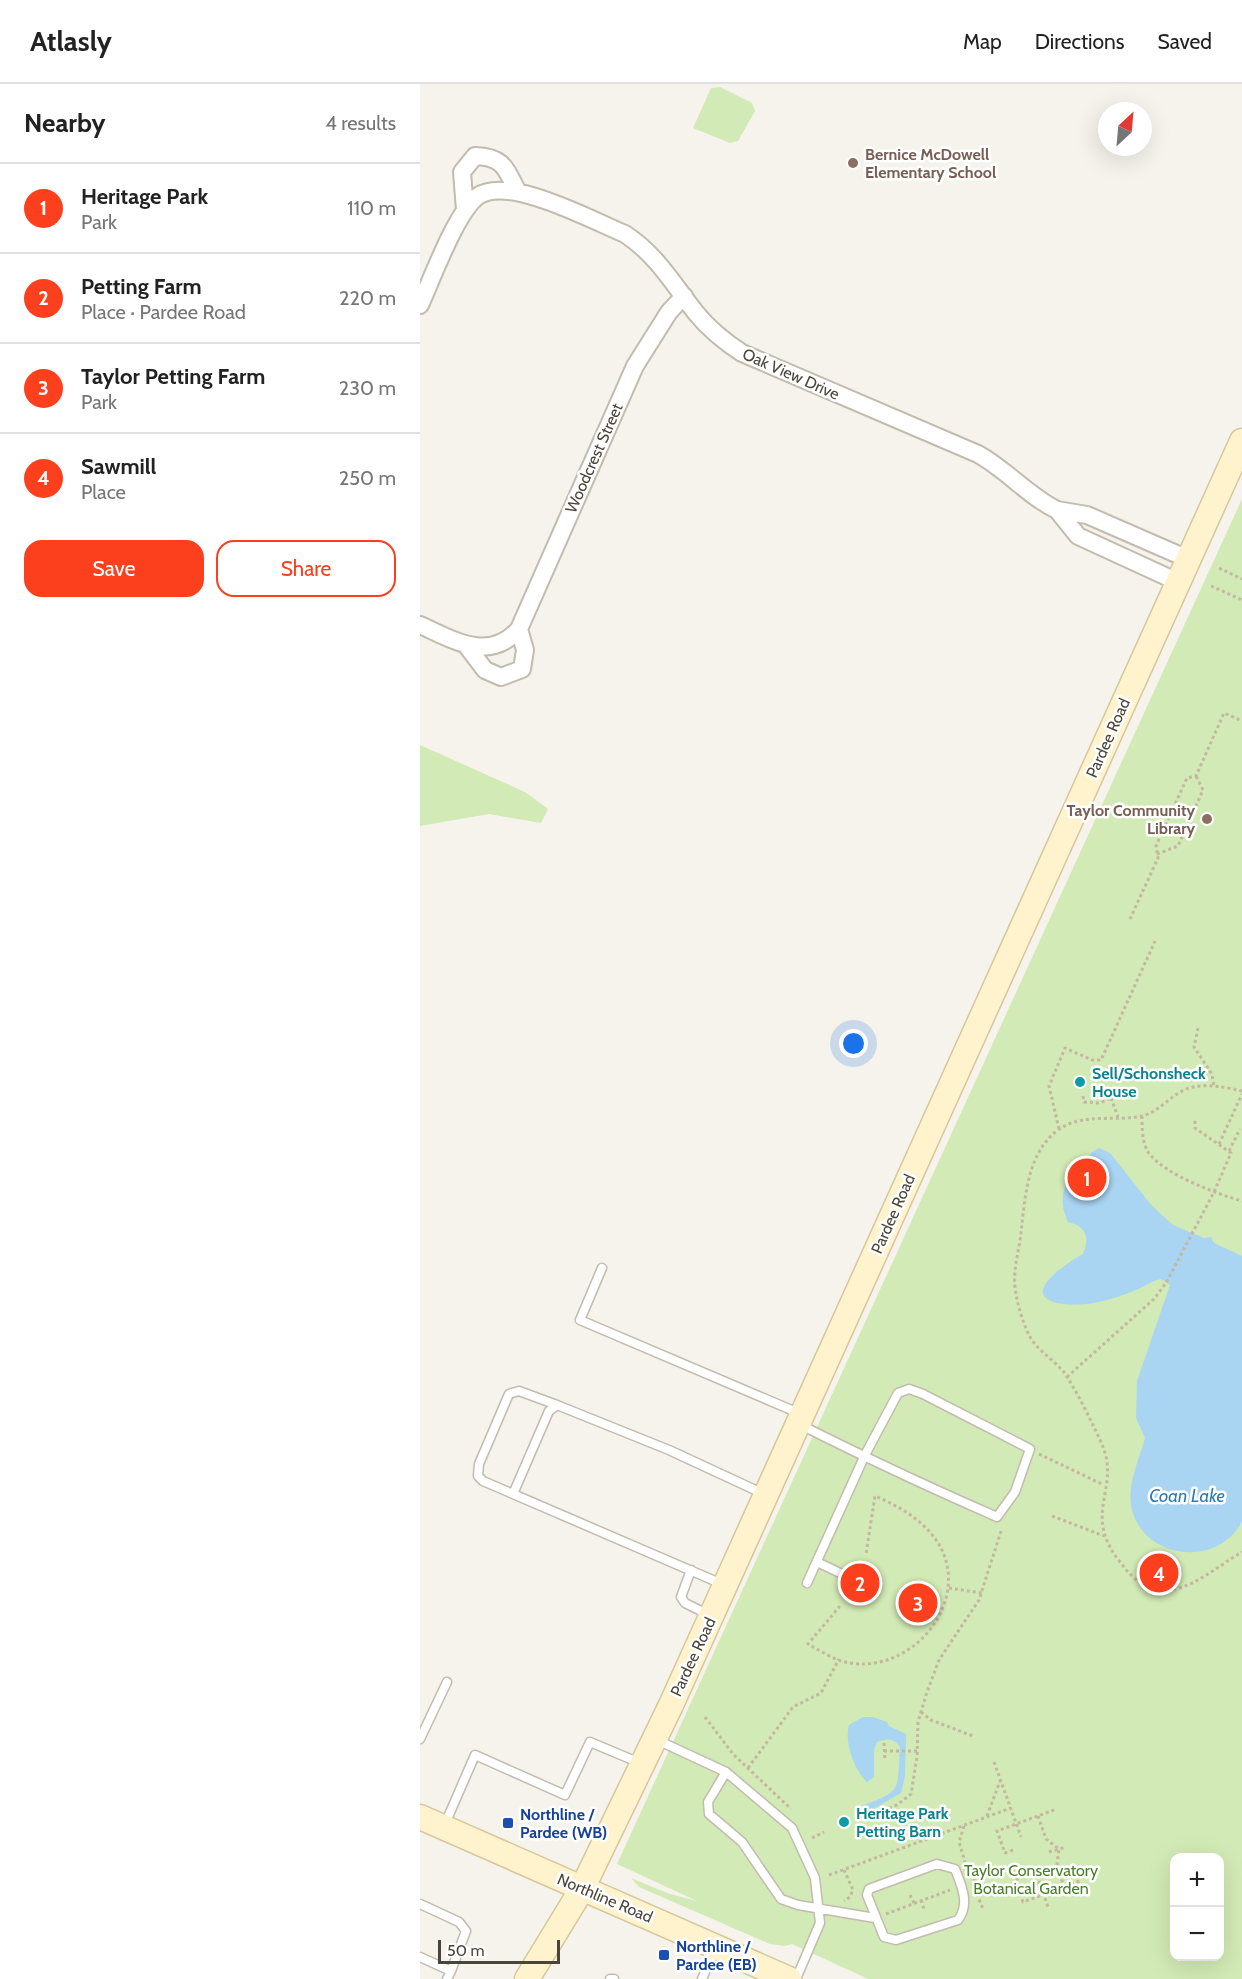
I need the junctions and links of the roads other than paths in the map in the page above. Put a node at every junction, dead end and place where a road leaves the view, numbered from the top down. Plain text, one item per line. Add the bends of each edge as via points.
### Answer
1 (518, 192) junction
2 (465, 210) junction
3 (684, 296) junction
4 (420, 305) edge
5 (1242, 441) edge
6 (1057, 510) junction
7 (1188, 559) junction
8 (1178, 582) junction
9 (420, 625) edge
10 (519, 629) junction
11 (466, 645) junction
12 (602, 1268) dead end
13 (557, 1405) junction
14 (801, 1419) junction
15 (865, 1455) junction
16 (513, 1494) junction
17 (767, 1495) junction
18 (817, 1562) junction
19 (691, 1570) junction
20 (843, 1574) dead end
21 (807, 1583) dead end
22 (726, 1586) junction
23 (712, 1617) junction
24 (447, 1682) dead end
25 (655, 1738) junction
26 (420, 1739) edge
27 (642, 1764) junction
28 (726, 1772) junction
29 (420, 1817) edge
30 (444, 1828) junction
31 (582, 1889) junction
32 (420, 1904) edge
33 (819, 1907) junction
34 (875, 1918) junction
35 (717, 1946) junction
36 (420, 1957) edge
37 (449, 1975) edge
38 (526, 1979) edge
39 (702, 1979) edge
40 (789, 1979) edge
41 (796, 1979) edge

1 - 2 street, Oak View Drive via 496,189 478,196
1 - 2 street, Oak View Drive via 502,163 475,156 462,172
1 - 3 street, Oak View Drive via 625,234 659,262
2 - 4 street, Oak View Drive
3 - 6 street, Oak View Drive via 709,327 742,353 978,454
3 - 10 street, Woodcrest Street via 669,312 635,366
5 - 7 main road, Pardee Road
6 - 7 street, Oak View Drive via 1088,515
6 - 8 street, Oak View Drive via 1078,536
7 - 8 main road, Pardee Road
8 - 14 main road, Pardee Road
9 - 11 street
10 - 11 street via 509,640 494,646
10 - 11 street via 525,650 522,669 501,677 485,670
12 - 14 lane via 580,1320
13 - 16 lane via 549,1411
13 - 16 lane via 519,1391 509,1394 477,1470 483,1481
13 - 17 lane
14 - 15 lane
14 - 17 main road, Pardee Road
15 - 15 lane via 898,1393 909,1389 1030,1449 1015,1492 998,1517
15 - 18 lane
16 - 19 lane
17 - 22 main road, Pardee Road
18 - 20 lane
18 - 21 lane
19 - 22 lane
19 - 23 lane via 681,1597
22 - 23 main road, Pardee Road
23 - 25 main road, Pardee Road
24 - 26 lane
25 - 27 main road, Pardee Road
25 - 28 lane
27 - 30 lane via 590,1743 565,1795 475,1755
27 - 31 main road, Pardee Road
28 - 33 lane via 792,1827 815,1878
28 - 33 lane via 708,1802 709,1814 742,1842 782,1899
29 - 30 main road, Northline Road
30 - 31 main road, Northline Road
31 - 35 main road, Northline Road
31 - 38 main road, Pardee Road
32 - 37 lane via 459,1922 466,1931
33 - 34 lane
33 - 41 lane via 820,1923
34 - 34 lane via 889,1940 958,1920 966,1904 955,1869 937,1864 871,1886 867,1895
35 - 39 lane
35 - 40 main road, Northline Road
36 - 37 lane

